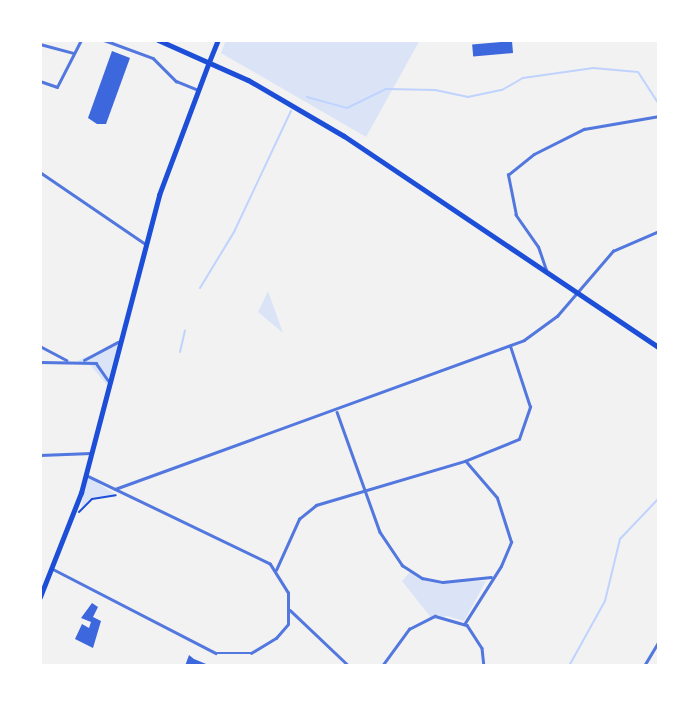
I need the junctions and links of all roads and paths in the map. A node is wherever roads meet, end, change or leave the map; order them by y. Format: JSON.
{"nodes":[{"id":1,"x":81,"y":40,"type":"edge"},
{"id":2,"x":104,"y":40,"type":"edge"},
{"id":3,"x":158,"y":40,"type":"edge"},
{"id":4,"x":218,"y":40,"type":"edge"},
{"id":5,"x":40,"y":44,"type":"edge"},
{"id":6,"x":73,"y":53,"type":"junction"},
{"id":7,"x":209,"y":62,"type":"junction"},
{"id":8,"x":40,"y":81,"type":"edge"},
{"id":9,"x":198,"y":90,"type":"junction"},
{"id":10,"x":659,"y":116,"type":"edge"},
{"id":11,"x":40,"y":172,"type":"edge"},
{"id":12,"x":659,"y":231,"type":"edge"},
{"id":13,"x":144,"y":243,"type":"junction"},
{"id":14,"x":546,"y":270,"type":"junction"},
{"id":15,"x":577,"y":290,"type":"junction"},
{"id":16,"x":118,"y":342,"type":"junction"},
{"id":17,"x":40,"y":346,"type":"edge"},
{"id":18,"x":510,"y":346,"type":"junction"},
{"id":19,"x":659,"y":348,"type":"edge"},
{"id":20,"x":69,"y":361,"type":"junction"},
{"id":21,"x":77,"y":361,"type":"junction"},
{"id":22,"x":40,"y":362,"type":"edge"},
{"id":23,"x":108,"y":380,"type":"junction"},
{"id":24,"x":337,"y":411,"type":"junction"},
{"id":25,"x":91,"y":453,"type":"junction"},
{"id":26,"x":40,"y":455,"type":"edge"},
{"id":27,"x":465,"y":461,"type":"junction"},
{"id":28,"x":85,"y":475,"type":"junction"},
{"id":29,"x":115,"y":489,"type":"junction"},
{"id":30,"x":363,"y":489,"type":"junction"},
{"id":31,"x":131,"y":496,"type":"junction"},
{"id":32,"x":70,"y":524,"type":"junction"},
{"id":33,"x":53,"y":569,"type":"junction"},
{"id":34,"x":276,"y":570,"type":"junction"},
{"id":35,"x":491,"y":578,"type":"junction"},
{"id":36,"x":40,"y":597,"type":"edge"},
{"id":37,"x":290,"y":610,"type":"junction"},
{"id":38,"x":465,"y":623,"type":"junction"},
{"id":39,"x":659,"y":641,"type":"edge"},
{"id":40,"x":349,"y":666,"type":"edge"},
{"id":41,"x":382,"y":666,"type":"edge"},
{"id":42,"x":484,"y":666,"type":"edge"},
{"id":43,"x":644,"y":666,"type":"edge"}],
"edges":[{"from":1,"to":6,"type":"street"},
{"from":2,"to":9,"type":"street"},
{"from":3,"to":7,"type":"highway"},
{"from":4,"to":7,"type":"main road"},
{"from":5,"to":6,"type":"street"},
{"from":6,"to":8,"type":"street"},
{"from":7,"to":9,"type":"main road"},
{"from":7,"to":14,"type":"highway"},
{"from":9,"to":13,"type":"main road"},
{"from":10,"to":14,"type":"street"},
{"from":11,"to":13,"type":"street"},
{"from":12,"to":15,"type":"street"},
{"from":13,"to":16,"type":"main road"},
{"from":14,"to":15,"type":"highway"},
{"from":15,"to":18,"type":"street"},
{"from":15,"to":19,"type":"highway"},
{"from":16,"to":21,"type":"street"},
{"from":16,"to":23,"type":"main road"},
{"from":17,"to":20,"type":"street"},
{"from":18,"to":24,"type":"street"},
{"from":18,"to":27,"type":"street"},
{"from":20,"to":21,"type":"street"},
{"from":20,"to":22,"type":"street"},
{"from":21,"to":23,"type":"street"},
{"from":23,"to":25,"type":"main road"},
{"from":24,"to":29,"type":"street"},
{"from":24,"to":30,"type":"street"},
{"from":25,"to":26,"type":"street"},
{"from":25,"to":28,"type":"main road"},
{"from":27,"to":30,"type":"street"},
{"from":27,"to":35,"type":"street"},
{"from":28,"to":29,"type":"street"},
{"from":28,"to":32,"type":"main road"},
{"from":29,"to":31,"type":"street"},
{"from":30,"to":34,"type":"street"},
{"from":30,"to":35,"type":"street"},
{"from":31,"to":32,"type":"path"},
{"from":31,"to":34,"type":"street"},
{"from":32,"to":33,"type":"main road"},
{"from":33,"to":36,"type":"main road"},
{"from":33,"to":37,"type":"street"},
{"from":34,"to":37,"type":"street"},
{"from":35,"to":38,"type":"street"},
{"from":37,"to":40,"type":"street"},
{"from":38,"to":41,"type":"street"},
{"from":38,"to":42,"type":"street"},
{"from":39,"to":43,"type":"street"}]}
